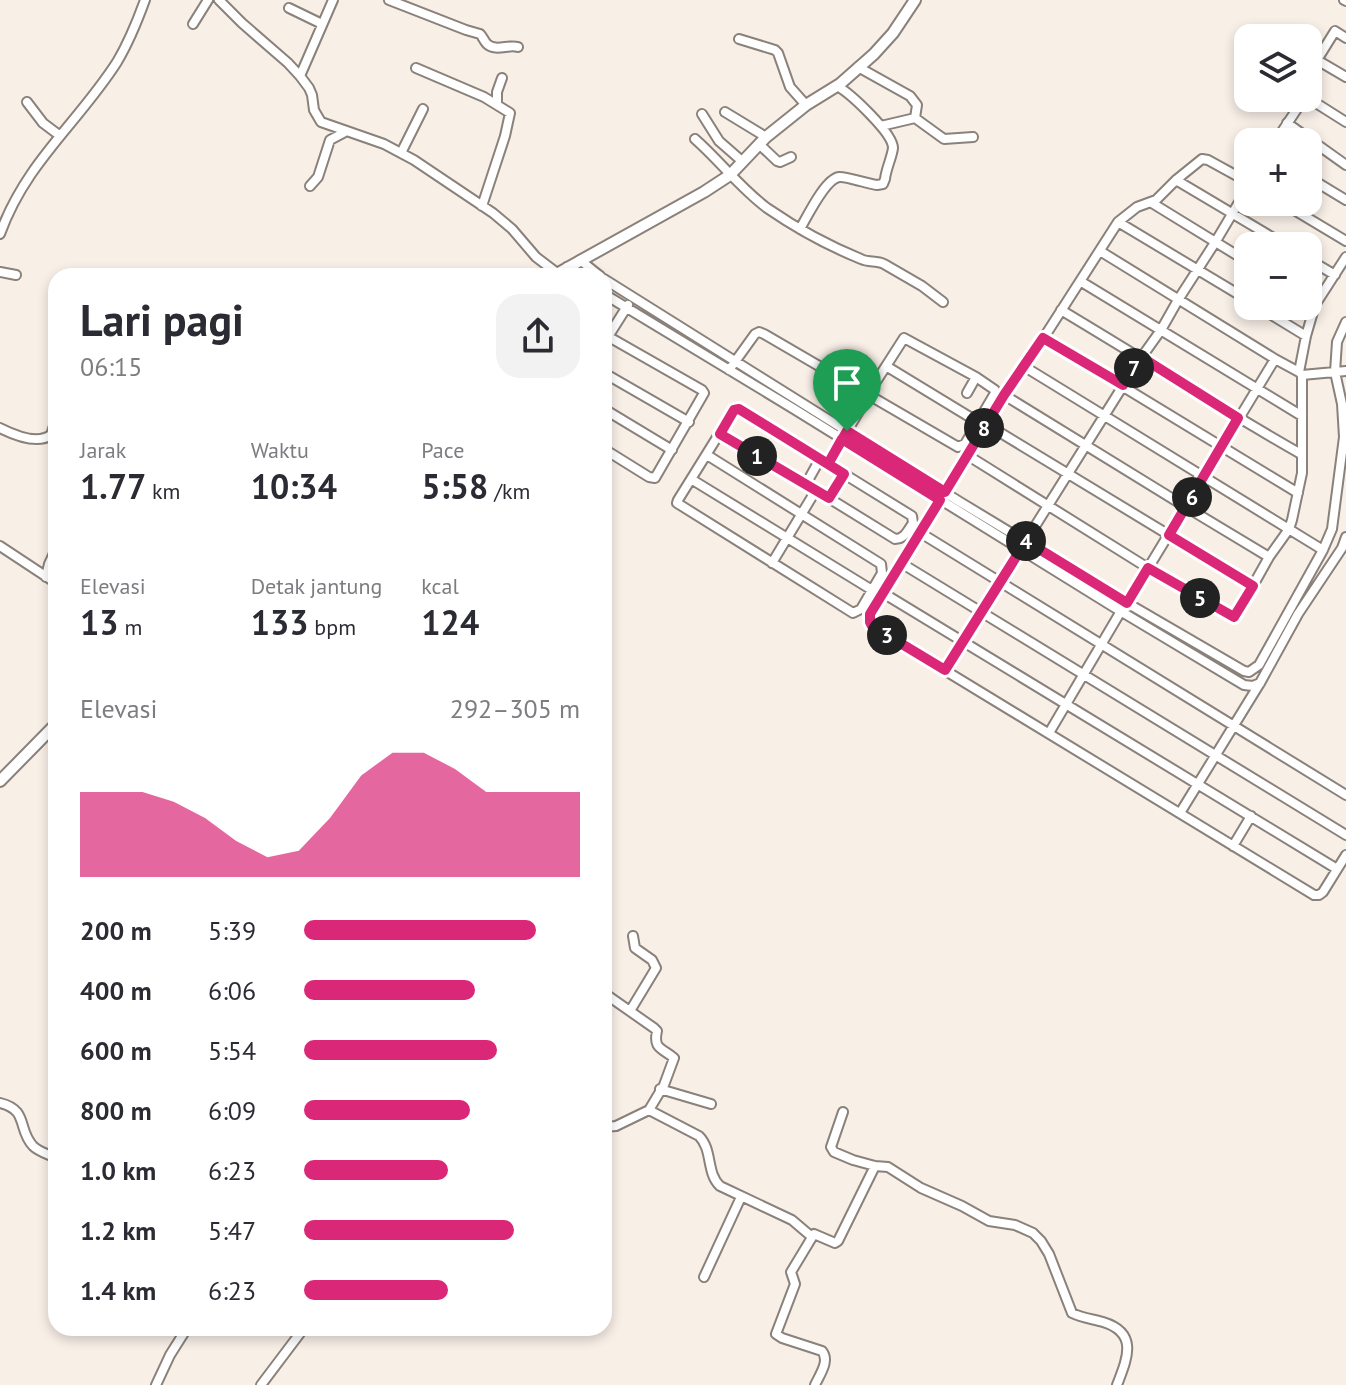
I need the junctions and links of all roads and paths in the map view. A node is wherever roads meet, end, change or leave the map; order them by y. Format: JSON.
{"nodes":[{"id":1,"x":145,"y":0,"type":"edge"},
{"id":2,"x":208,"y":0,"type":"edge"},
{"id":3,"x":219,"y":0,"type":"edge"},
{"id":4,"x":333,"y":0,"type":"edge"},
{"id":5,"x":389,"y":0,"type":"edge"},
{"id":6,"x":915,"y":0,"type":"edge"},
{"id":7,"x":289,"y":8,"type":"dead end"},
{"id":8,"x":193,"y":24,"type":"dead end"},
{"id":9,"x":322,"y":24,"type":"junction"},
{"id":10,"x":1346,"y":38,"type":"edge"},
{"id":11,"x":739,"y":39,"type":"dead end"},
{"id":12,"x":518,"y":47,"type":"dead end"},
{"id":13,"x":858,"y":67,"type":"junction"},
{"id":14,"x":416,"y":68,"type":"dead end"},
{"id":15,"x":300,"y":76,"type":"junction"},
{"id":16,"x":1346,"y":77,"type":"edge"},
{"id":17,"x":502,"y":78,"type":"dead end"},
{"id":18,"x":837,"y":86,"type":"junction"},
{"id":19,"x":27,"y":102,"type":"dead end"},
{"id":20,"x":497,"y":104,"type":"junction"},
{"id":21,"x":806,"y":105,"type":"junction"},
{"id":22,"x":1322,"y":107,"type":"edge"},
{"id":23,"x":423,"y":109,"type":"dead end"},
{"id":24,"x":725,"y":112,"type":"dead end"},
{"id":25,"x":1295,"y":112,"type":"edge"},
{"id":26,"x":702,"y":114,"type":"dead end"},
{"id":27,"x":915,"y":118,"type":"junction"},
{"id":28,"x":1346,"y":122,"type":"edge"},
{"id":29,"x":1287,"y":123,"type":"junction"},
{"id":30,"x":881,"y":126,"type":"junction"},
{"id":31,"x":1284,"y":128,"type":"edge"},
{"id":32,"x":346,"y":132,"type":"junction"},
{"id":33,"x":59,"y":135,"type":"junction"},
{"id":34,"x":973,"y":137,"type":"dead end"},
{"id":35,"x":695,"y":139,"type":"dead end"},
{"id":36,"x":762,"y":140,"type":"junction"},
{"id":37,"x":401,"y":153,"type":"junction"},
{"id":38,"x":791,"y":157,"type":"dead end"},
{"id":39,"x":743,"y":162,"type":"junction"},
{"id":40,"x":1346,"y":165,"type":"edge"},
{"id":41,"x":730,"y":175,"type":"junction"},
{"id":42,"x":1234,"y":176,"type":"edge"},
{"id":43,"x":1176,"y":180,"type":"junction"},
{"id":44,"x":1322,"y":185,"type":"edge"},
{"id":45,"x":310,"y":186,"type":"dead end"},
{"id":46,"x":1346,"y":200,"type":"edge"},
{"id":47,"x":1152,"y":203,"type":"junction"},
{"id":48,"x":482,"y":206,"type":"junction"},
{"id":49,"x":1233,"y":213,"type":"junction"},
{"id":50,"x":1304,"y":216,"type":"edge"},
{"id":51,"x":1118,"y":222,"type":"junction"},
{"id":52,"x":800,"y":229,"type":"junction"},
{"id":53,"x":1264,"y":232,"type":"edge"},
{"id":54,"x":0,"y":234,"type":"edge"},
{"id":55,"x":1216,"y":241,"type":"junction"},
{"id":56,"x":1346,"y":241,"type":"edge"},
{"id":57,"x":1100,"y":251,"type":"junction"},
{"id":58,"x":1234,"y":253,"type":"edge"},
{"id":59,"x":1346,"y":257,"type":"edge"},
{"id":60,"x":580,"y":260,"type":"junction"},
{"id":61,"x":1322,"y":267,"type":"edge"},
{"id":62,"x":554,"y":268,"type":"edge"},
{"id":63,"x":566,"y":268,"type":"edge"},
{"id":64,"x":590,"y":268,"type":"edge"},
{"id":65,"x":1197,"y":269,"type":"junction"},
{"id":66,"x":0,"y":272,"type":"edge"},
{"id":67,"x":16,"y":275,"type":"dead end"},
{"id":68,"x":1335,"y":275,"type":"junction"},
{"id":69,"x":1080,"y":281,"type":"junction"},
{"id":70,"x":612,"y":284,"type":"edge"},
{"id":71,"x":1322,"y":290,"type":"edge"},
{"id":72,"x":1234,"y":291,"type":"edge"},
{"id":73,"x":632,"y":297,"type":"junction"},
{"id":74,"x":612,"y":299,"type":"edge"},
{"id":75,"x":1178,"y":300,"type":"junction"},
{"id":76,"x":943,"y":302,"type":"dead end"},
{"id":77,"x":627,"y":307,"type":"junction"},
{"id":78,"x":1061,"y":310,"type":"junction"},
{"id":79,"x":1280,"y":320,"type":"edge"},
{"id":80,"x":1309,"y":320,"type":"edge"},
{"id":81,"x":1346,"y":322,"type":"edge"},
{"id":82,"x":1161,"y":330,"type":"junction"},
{"id":83,"x":612,"y":331,"type":"edge"},
{"id":84,"x":1306,"y":336,"type":"junction"},
{"id":85,"x":1043,"y":338,"type":"junction"},
{"id":86,"x":612,"y":343,"type":"edge"},
{"id":87,"x":1141,"y":357,"type":"junction"},
{"id":88,"x":1275,"y":359,"type":"junction"},
{"id":89,"x":735,"y":361,"type":"junction"},
{"id":90,"x":886,"y":366,"type":"junction"},
{"id":91,"x":1025,"y":367,"type":"junction"},
{"id":92,"x":729,"y":370,"type":"junction"},
{"id":93,"x":1346,"y":371,"type":"edge"},
{"id":94,"x":1335,"y":372,"type":"junction"},
{"id":95,"x":1300,"y":374,"type":"junction"},
{"id":96,"x":976,"y":377,"type":"junction"},
{"id":97,"x":612,"y":378,"type":"edge"},
{"id":98,"x":1123,"y":385,"type":"junction"},
{"id":99,"x":1257,"y":388,"type":"junction"},
{"id":100,"x":967,"y":393,"type":"dead end"},
{"id":101,"x":869,"y":394,"type":"junction"},
{"id":102,"x":1004,"y":395,"type":"junction"},
{"id":103,"x":612,"y":414,"type":"edge"},
{"id":104,"x":1105,"y":416,"type":"junction"},
{"id":105,"x":1302,"y":416,"type":"junction"},
{"id":106,"x":1238,"y":418,"type":"junction"},
{"id":107,"x":689,"y":422,"type":"junction"},
{"id":108,"x":982,"y":423,"type":"junction"},
{"id":109,"x":0,"y":428,"type":"edge"},
{"id":110,"x":720,"y":434,"type":"junction"},
{"id":111,"x":844,"y":435,"type":"junction"},
{"id":112,"x":48,"y":439,"type":"edge"},
{"id":113,"x":1087,"y":446,"type":"junction"},
{"id":114,"x":1223,"y":446,"type":"junction"},
{"id":115,"x":672,"y":450,"type":"junction"},
{"id":116,"x":612,"y":454,"type":"edge"},
{"id":117,"x":1301,"y":454,"type":"junction"},
{"id":118,"x":707,"y":455,"type":"junction"},
{"id":119,"x":967,"y":455,"type":"junction"},
{"id":120,"x":824,"y":462,"type":"junction"},
{"id":121,"x":1068,"y":472,"type":"junction"},
{"id":122,"x":844,"y":474,"type":"junction"},
{"id":123,"x":1205,"y":477,"type":"junction"},
{"id":124,"x":691,"y":479,"type":"junction"},
{"id":125,"x":806,"y":484,"type":"junction"},
{"id":126,"x":816,"y":490,"type":"junction"},
{"id":127,"x":1298,"y":493,"type":"junction"},
{"id":128,"x":943,"y":496,"type":"junction"},
{"id":129,"x":829,"y":498,"type":"junction"},
{"id":130,"x":1048,"y":505,"type":"junction"},
{"id":131,"x":1186,"y":507,"type":"junction"},
{"id":132,"x":802,"y":513,"type":"junction"},
{"id":133,"x":1289,"y":529,"type":"junction"},
{"id":134,"x":919,"y":532,"type":"junction"},
{"id":135,"x":1169,"y":535,"type":"junction"},
{"id":136,"x":1346,"y":537,"type":"edge"},
{"id":137,"x":787,"y":539,"type":"junction"},
{"id":138,"x":1026,"y":541,"type":"junction"},
{"id":139,"x":0,"y":546,"type":"edge"},
{"id":140,"x":1021,"y":550,"type":"junction"},
{"id":141,"x":1323,"y":550,"type":"junction"},
{"id":142,"x":1269,"y":557,"type":"junction"},
{"id":143,"x":772,"y":563,"type":"junction"},
{"id":144,"x":901,"y":563,"type":"junction"},
{"id":145,"x":48,"y":568,"type":"edge"},
{"id":146,"x":1148,"y":568,"type":"junction"},
{"id":147,"x":46,"y":577,"type":"joint"},
{"id":148,"x":999,"y":583,"type":"junction"},
{"id":149,"x":1253,"y":586,"type":"junction"},
{"id":150,"x":872,"y":590,"type":"junction"},
{"id":151,"x":883,"y":593,"type":"junction"},
{"id":152,"x":1127,"y":603,"type":"junction"},
{"id":153,"x":982,"y":611,"type":"junction"},
{"id":154,"x":1121,"y":611,"type":"junction"},
{"id":155,"x":964,"y":641,"type":"junction"},
{"id":156,"x":1101,"y":644,"type":"junction"},
{"id":157,"x":945,"y":670,"type":"junction"},
{"id":158,"x":1084,"y":674,"type":"junction"},
{"id":159,"x":1260,"y":683,"type":"junction"},
{"id":160,"x":1067,"y":703,"type":"junction"},
{"id":161,"x":1232,"y":725,"type":"junction"},
{"id":162,"x":48,"y":732,"type":"edge"},
{"id":163,"x":1049,"y":733,"type":"junction"},
{"id":164,"x":1215,"y":754,"type":"junction"},
{"id":165,"x":1,"y":777,"type":"edge"},
{"id":166,"x":1198,"y":783,"type":"junction"},
{"id":167,"x":1346,"y":795,"type":"edge"},
{"id":168,"x":1180,"y":813,"type":"junction"},
{"id":169,"x":1251,"y":816,"type":"junction"},
{"id":170,"x":1346,"y":835,"type":"edge"},
{"id":171,"x":1233,"y":846,"type":"junction"},
{"id":172,"x":1346,"y":855,"type":"edge"},
{"id":173,"x":1337,"y":869,"type":"junction"},
{"id":174,"x":633,"y":936,"type":"dead end"},
{"id":175,"x":612,"y":999,"type":"edge"},
{"id":176,"x":630,"y":1011,"type":"junction"},
{"id":177,"x":660,"y":1089,"type":"junction"},
{"id":178,"x":0,"y":1103,"type":"edge"},
{"id":179,"x":711,"y":1104,"type":"dead end"},
{"id":180,"x":649,"y":1110,"type":"junction"},
{"id":181,"x":843,"y":1112,"type":"dead end"},
{"id":182,"x":612,"y":1126,"type":"edge"},
{"id":183,"x":48,"y":1153,"type":"edge"},
{"id":184,"x":875,"y":1166,"type":"junction"},
{"id":185,"x":741,"y":1197,"type":"junction"},
{"id":186,"x":812,"y":1237,"type":"junction"},
{"id":187,"x":704,"y":1277,"type":"dead end"},
{"id":188,"x":182,"y":1336,"type":"edge"},
{"id":189,"x":298,"y":1336,"type":"edge"},
{"id":190,"x":156,"y":1385,"type":"edge"},
{"id":191,"x":261,"y":1385,"type":"edge"},
{"id":192,"x":815,"y":1385,"type":"edge"},
{"id":193,"x":1117,"y":1385,"type":"edge"}],
"edges":[{"from":1,"to":33,"type":"street"},
{"from":2,"to":8,"type":"street"},
{"from":3,"to":15,"type":"street"},
{"from":4,"to":9,"type":"street"},
{"from":5,"to":12,"type":"street"},
{"from":6,"to":13,"type":"main road"},
{"from":7,"to":9,"type":"street"},
{"from":9,"to":15,"type":"street"},
{"from":10,"to":16,"type":"street"},
{"from":11,"to":21,"type":"street"},
{"from":13,"to":18,"type":"main road"},
{"from":13,"to":27,"type":"street"},
{"from":14,"to":20,"type":"street"},
{"from":15,"to":32,"type":"street"},
{"from":17,"to":20,"type":"street"},
{"from":18,"to":21,"type":"main road"},
{"from":18,"to":30,"type":"street"},
{"from":19,"to":33,"type":"street"},
{"from":20,"to":48,"type":"street"},
{"from":21,"to":36,"type":"main road"},
{"from":22,"to":28,"type":"street"},
{"from":23,"to":37,"type":"street"},
{"from":24,"to":36,"type":"street"},
{"from":25,"to":29,"type":"street"},
{"from":26,"to":39,"type":"street"},
{"from":27,"to":30,"type":"street"},
{"from":27,"to":34,"type":"street"},
{"from":29,"to":31,"type":"street"},
{"from":29,"to":40,"type":"street"},
{"from":30,"to":52,"type":"street"},
{"from":32,"to":37,"type":"street"},
{"from":32,"to":45,"type":"street"},
{"from":33,"to":54,"type":"street"},
{"from":35,"to":41,"type":"street"},
{"from":36,"to":38,"type":"street"},
{"from":36,"to":39,"type":"main road"},
{"from":37,"to":48,"type":"street"},
{"from":39,"to":41,"type":"main road"},
{"from":41,"to":52,"type":"street"},
{"from":41,"to":60,"type":"main road"},
{"from":42,"to":43,"type":"street"},
{"from":43,"to":47,"type":"street"},
{"from":43,"to":49,"type":"street"},
{"from":44,"to":46,"type":"street"},
{"from":47,"to":51,"type":"street"},
{"from":47,"to":55,"type":"street"},
{"from":48,"to":62,"type":"street"},
{"from":49,"to":53,"type":"street"},
{"from":49,"to":55,"type":"street"},
{"from":50,"to":56,"type":"street"},
{"from":51,"to":57,"type":"street"},
{"from":51,"to":65,"type":"street"},
{"from":52,"to":76,"type":"street"},
{"from":55,"to":58,"type":"street"},
{"from":55,"to":65,"type":"street"},
{"from":57,"to":69,"type":"street"},
{"from":57,"to":75,"type":"street"},
{"from":59,"to":68,"type":"street"},
{"from":60,"to":63,"type":"main road"},
{"from":60,"to":64,"type":"street"},
{"from":61,"to":68,"type":"street"},
{"from":65,"to":72,"type":"street"},
{"from":65,"to":75,"type":"street"},
{"from":66,"to":67,"type":"street"},
{"from":68,"to":71,"type":"street"},
{"from":69,"to":78,"type":"street"},
{"from":69,"to":82,"type":"street"},
{"from":70,"to":73,"type":"street"},
{"from":73,"to":77,"type":"street"},
{"from":73,"to":89,"type":"street"},
{"from":74,"to":77,"type":"street"},
{"from":75,"to":82,"type":"street"},
{"from":75,"to":88,"type":"street"},
{"from":77,"to":83,"type":"street"},
{"from":77,"to":92,"type":"street"},
{"from":78,"to":85,"type":"street"},
{"from":78,"to":87,"type":"street"},
{"from":79,"to":84,"type":"street"},
{"from":80,"to":84,"type":"street"},
{"from":81,"to":94,"type":"street"},
{"from":82,"to":87,"type":"street"},
{"from":82,"to":99,"type":"street"},
{"from":84,"to":95,"type":"street"},
{"from":85,"to":91,"type":"street"},
{"from":85,"to":98,"type":"street"},
{"from":86,"to":107,"type":"street"},
{"from":87,"to":98,"type":"street"},
{"from":87,"to":106,"type":"street"},
{"from":88,"to":95,"type":"street"},
{"from":88,"to":99,"type":"street"},
{"from":89,"to":92,"type":"street"},
{"from":89,"to":101,"type":"street"},
{"from":89,"to":111,"type":"street"},
{"from":90,"to":96,"type":"street"},
{"from":90,"to":101,"type":"street"},
{"from":90,"to":108,"type":"street"},
{"from":91,"to":102,"type":"street"},
{"from":91,"to":104,"type":"street"},
{"from":92,"to":111,"type":"street"},
{"from":93,"to":94,"type":"street"},
{"from":94,"to":95,"type":"street"},
{"from":94,"to":141,"type":"street"},
{"from":95,"to":105,"type":"street"},
{"from":96,"to":100,"type":"street"},
{"from":96,"to":108,"type":"street"},
{"from":97,"to":107,"type":"street"},
{"from":98,"to":104,"type":"street"},
{"from":98,"to":114,"type":"street"},
{"from":99,"to":105,"type":"street"},
{"from":99,"to":106,"type":"street"},
{"from":101,"to":108,"type":"street"},
{"from":101,"to":111,"type":"street"},
{"from":102,"to":108,"type":"street"},
{"from":102,"to":113,"type":"street"},
{"from":103,"to":115,"type":"street"},
{"from":104,"to":113,"type":"street"},
{"from":104,"to":123,"type":"street"},
{"from":105,"to":117,"type":"street"},
{"from":106,"to":114,"type":"street"},
{"from":106,"to":117,"type":"street"},
{"from":107,"to":115,"type":"street"},
{"from":108,"to":119,"type":"street"},
{"from":108,"to":121,"type":"street"},
{"from":109,"to":112,"type":"street"},
{"from":110,"to":118,"type":"street"},
{"from":110,"to":120,"type":"street"},
{"from":110,"to":125,"type":"street"},
{"from":111,"to":120,"type":"street"},
{"from":111,"to":128,"type":"street"},
{"from":113,"to":121,"type":"street"},
{"from":113,"to":131,"type":"street"},
{"from":114,"to":123,"type":"street"},
{"from":114,"to":127,"type":"street"},
{"from":115,"to":116,"type":"street"},
{"from":117,"to":127,"type":"street"},
{"from":118,"to":124,"type":"street"},
{"from":118,"to":132,"type":"street"},
{"from":119,"to":128,"type":"street"},
{"from":119,"to":130,"type":"street"},
{"from":120,"to":122,"type":"street"},
{"from":120,"to":125,"type":"street"},
{"from":121,"to":130,"type":"street"},
{"from":121,"to":135,"type":"street"},
{"from":122,"to":129,"type":"street"},
{"from":122,"to":129,"type":"street"},
{"from":123,"to":131,"type":"street"},
{"from":123,"to":133,"type":"street"},
{"from":124,"to":137,"type":"street"},
{"from":124,"to":143,"type":"street"},
{"from":125,"to":126,"type":"street"},
{"from":126,"to":129,"type":"street"},
{"from":126,"to":132,"type":"street"},
{"from":127,"to":133,"type":"street"},
{"from":128,"to":134,"type":"street"},
{"from":128,"to":138,"type":"street"},
{"from":128,"to":140,"type":"street"},
{"from":130,"to":138,"type":"street"},
{"from":130,"to":146,"type":"street"},
{"from":131,"to":135,"type":"street"},
{"from":131,"to":142,"type":"street"},
{"from":132,"to":137,"type":"street"},
{"from":132,"to":150,"type":"street"},
{"from":133,"to":141,"type":"street"},
{"from":133,"to":142,"type":"street"},
{"from":134,"to":144,"type":"street"},
{"from":134,"to":148,"type":"street"},
{"from":135,"to":146,"type":"street"},
{"from":135,"to":149,"type":"street"},
{"from":136,"to":159,"type":"street"},
{"from":137,"to":143,"type":"street"},
{"from":137,"to":150,"type":"street"},
{"from":138,"to":140,"type":"street"},
{"from":138,"to":152,"type":"street"},
{"from":139,"to":147,"type":"street"},
{"from":140,"to":148,"type":"street"},
{"from":140,"to":154,"type":"street"},
{"from":141,"to":152,"type":"street"},
{"from":142,"to":149,"type":"street"},
{"from":143,"to":150,"type":"street"},
{"from":144,"to":151,"type":"street"},
{"from":144,"to":153,"type":"street"},
{"from":145,"to":147,"type":"street"},
{"from":146,"to":149,"type":"street"},
{"from":146,"to":152,"type":"street"},
{"from":148,"to":153,"type":"street"},
{"from":148,"to":156,"type":"street"},
{"from":151,"to":155,"type":"street"},
{"from":151,"to":157,"type":"street"},
{"from":153,"to":155,"type":"street"},
{"from":153,"to":158,"type":"street"},
{"from":154,"to":156,"type":"street"},
{"from":154,"to":159,"type":"street"},
{"from":155,"to":157,"type":"street"},
{"from":155,"to":160,"type":"street"},
{"from":156,"to":158,"type":"street"},
{"from":156,"to":161,"type":"street"},
{"from":157,"to":163,"type":"street"},
{"from":158,"to":160,"type":"street"},
{"from":158,"to":164,"type":"street"},
{"from":159,"to":161,"type":"street"},
{"from":160,"to":163,"type":"street"},
{"from":160,"to":166,"type":"street"},
{"from":161,"to":164,"type":"street"},
{"from":161,"to":167,"type":"street"},
{"from":162,"to":165,"type":"main road"},
{"from":163,"to":168,"type":"street"},
{"from":164,"to":166,"type":"street"},
{"from":164,"to":170,"type":"street"},
{"from":166,"to":168,"type":"street"},
{"from":166,"to":169,"type":"street"},
{"from":168,"to":171,"type":"street"},
{"from":169,"to":171,"type":"street"},
{"from":169,"to":173,"type":"street"},
{"from":171,"to":173,"type":"street"},
{"from":172,"to":173,"type":"street"},
{"from":174,"to":176,"type":"street"},
{"from":175,"to":176,"type":"street"},
{"from":176,"to":177,"type":"street"},
{"from":177,"to":179,"type":"street"},
{"from":177,"to":180,"type":"street"},
{"from":178,"to":183,"type":"street"},
{"from":180,"to":182,"type":"street"},
{"from":180,"to":185,"type":"street"},
{"from":181,"to":184,"type":"street"},
{"from":184,"to":186,"type":"street"},
{"from":184,"to":193,"type":"street"},
{"from":185,"to":186,"type":"street"},
{"from":185,"to":187,"type":"street"},
{"from":186,"to":192,"type":"street"},
{"from":188,"to":190,"type":"street"},
{"from":189,"to":191,"type":"street"}]}
